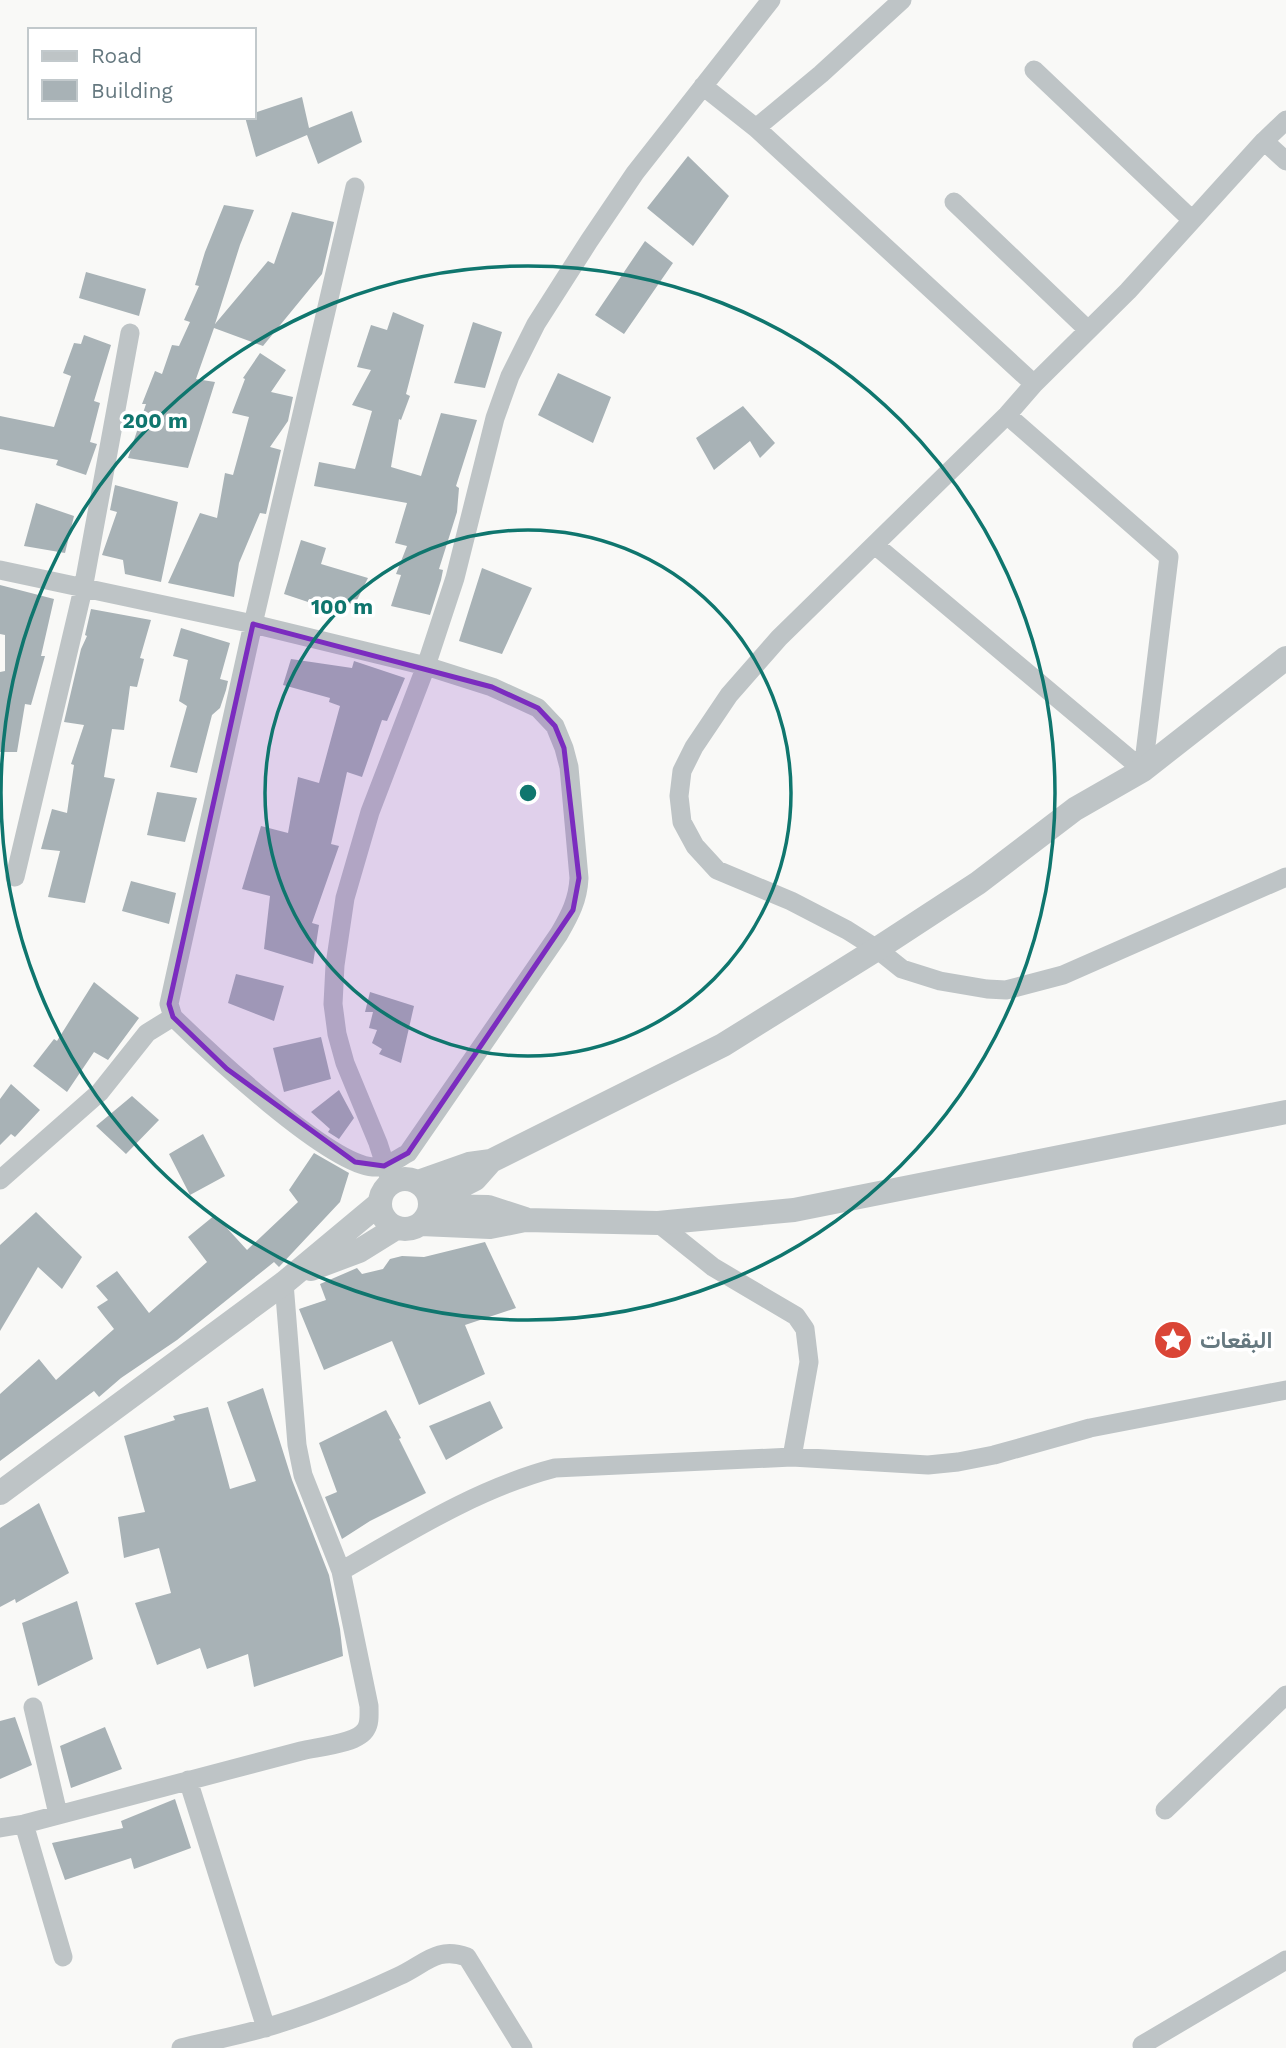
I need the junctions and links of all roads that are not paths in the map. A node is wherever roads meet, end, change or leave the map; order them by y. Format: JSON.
{"nodes":[{"id":1,"x":771,"y":0,"type":"edge"},
{"id":2,"x":902,"y":0,"type":"edge"},
{"id":3,"x":1034,"y":70,"type":"dead end"},
{"id":4,"x":703,"y":86,"type":"junction"},
{"id":5,"x":1286,"y":120,"type":"edge"},
{"id":6,"x":756,"y":128,"type":"junction"},
{"id":7,"x":1264,"y":141,"type":"junction"},
{"id":8,"x":1286,"y":161,"type":"edge"},
{"id":9,"x":355,"y":187,"type":"dead end"},
{"id":10,"x":954,"y":202,"type":"dead end"},
{"id":11,"x":1192,"y":220,"type":"junction"},
{"id":12,"x":1088,"y":330,"type":"junction"},
{"id":13,"x":130,"y":334,"type":"dead end"},
{"id":14,"x":1034,"y":384,"type":"junction"},
{"id":15,"x":1007,"y":415,"type":"junction"},
{"id":16,"x":875,"y":545,"type":"junction"},
{"id":17,"x":0,"y":570,"type":"edge"},
{"id":18,"x":83,"y":589,"type":"junction"},
{"id":19,"x":253,"y":624,"type":"junction"},
{"id":20,"x":1286,"y":658,"type":"edge"},
{"id":21,"x":426,"y":666,"type":"junction"},
{"id":22,"x":1143,"y":770,"type":"junction"},
{"id":23,"x":15,"y":877,"type":"dead end"},
{"id":24,"x":1286,"y":877,"type":"edge"},
{"id":25,"x":877,"y":948,"type":"junction"},
{"id":26,"x":173,"y":1017,"type":"junction"},
{"id":27,"x":1286,"y":1112,"type":"edge"},
{"id":28,"x":0,"y":1180,"type":"edge"},
{"id":29,"x":385,"y":1184,"type":"junction"},
{"id":30,"x":424,"y":1203,"type":"junction"},
{"id":31,"x":658,"y":1223,"type":"junction"},
{"id":32,"x":396,"y":1228,"type":"junction"},
{"id":33,"x":289,"y":1279,"type":"junction"},
{"id":34,"x":1286,"y":1390,"type":"edge"},
{"id":35,"x":792,"y":1457,"type":"junction"},
{"id":36,"x":0,"y":1493,"type":"edge"},
{"id":37,"x":341,"y":1571,"type":"junction"},
{"id":38,"x":1286,"y":1695,"type":"edge"},
{"id":39,"x":33,"y":1707,"type":"dead end"},
{"id":40,"x":188,"y":1780,"type":"junction"},
{"id":41,"x":1164,"y":1810,"type":"dead end"},
{"id":42,"x":58,"y":1814,"type":"junction"},
{"id":43,"x":24,"y":1824,"type":"junction"},
{"id":44,"x":0,"y":1828,"type":"edge"},
{"id":45,"x":63,"y":1957,"type":"dead end"},
{"id":46,"x":1286,"y":1960,"type":"edge"},
{"id":47,"x":266,"y":2028,"type":"junction"},
{"id":48,"x":1142,"y":2045,"type":"dead end"},
{"id":49,"x":181,"y":2048,"type":"edge"},
{"id":50,"x":523,"y":2048,"type":"edge"}],
"edges":[{"from":1,"to":4,"type":"street"},
{"from":2,"to":6,"type":"street"},
{"from":3,"to":11,"type":"street"},
{"from":4,"to":6,"type":"street"},
{"from":4,"to":21,"type":"street"},
{"from":5,"to":7,"type":"street"},
{"from":6,"to":14,"type":"street"},
{"from":7,"to":8,"type":"street"},
{"from":7,"to":11,"type":"street"},
{"from":9,"to":19,"type":"street"},
{"from":10,"to":12,"type":"street"},
{"from":11,"to":12,"type":"street"},
{"from":12,"to":14,"type":"street"},
{"from":13,"to":18,"type":"street"},
{"from":14,"to":15,"type":"street"},
{"from":15,"to":16,"type":"street"},
{"from":15,"to":22,"type":"street"},
{"from":16,"to":22,"type":"street"},
{"from":16,"to":25,"type":"street"},
{"from":17,"to":18,"type":"street"},
{"from":18,"to":19,"type":"street"},
{"from":18,"to":23,"type":"street"},
{"from":19,"to":21,"type":"street"},
{"from":19,"to":26,"type":"street"},
{"from":20,"to":22,"type":"street"},
{"from":21,"to":29,"type":"street"},
{"from":21,"to":29,"type":"street"},
{"from":22,"to":25,"type":"street"},
{"from":24,"to":25,"type":"street"},
{"from":25,"to":30,"type":"street"},
{"from":26,"to":28,"type":"street"},
{"from":26,"to":29,"type":"street"},
{"from":27,"to":31,"type":"street"},
{"from":29,"to":30,"type":"street"},
{"from":29,"to":32,"type":"street"},
{"from":29,"to":33,"type":"street"},
{"from":30,"to":31,"type":"street"},
{"from":30,"to":32,"type":"street"},
{"from":31,"to":35,"type":"street"},
{"from":32,"to":33,"type":"street"},
{"from":33,"to":36,"type":"street"},
{"from":33,"to":37,"type":"street"},
{"from":34,"to":35,"type":"street"},
{"from":35,"to":37,"type":"street"},
{"from":37,"to":40,"type":"street"},
{"from":38,"to":41,"type":"street"},
{"from":39,"to":42,"type":"street"},
{"from":40,"to":42,"type":"street"},
{"from":40,"to":47,"type":"street"},
{"from":42,"to":43,"type":"street"},
{"from":43,"to":44,"type":"street"},
{"from":43,"to":45,"type":"street"},
{"from":46,"to":48,"type":"street"},
{"from":47,"to":49,"type":"street"},
{"from":47,"to":50,"type":"street"}]}
